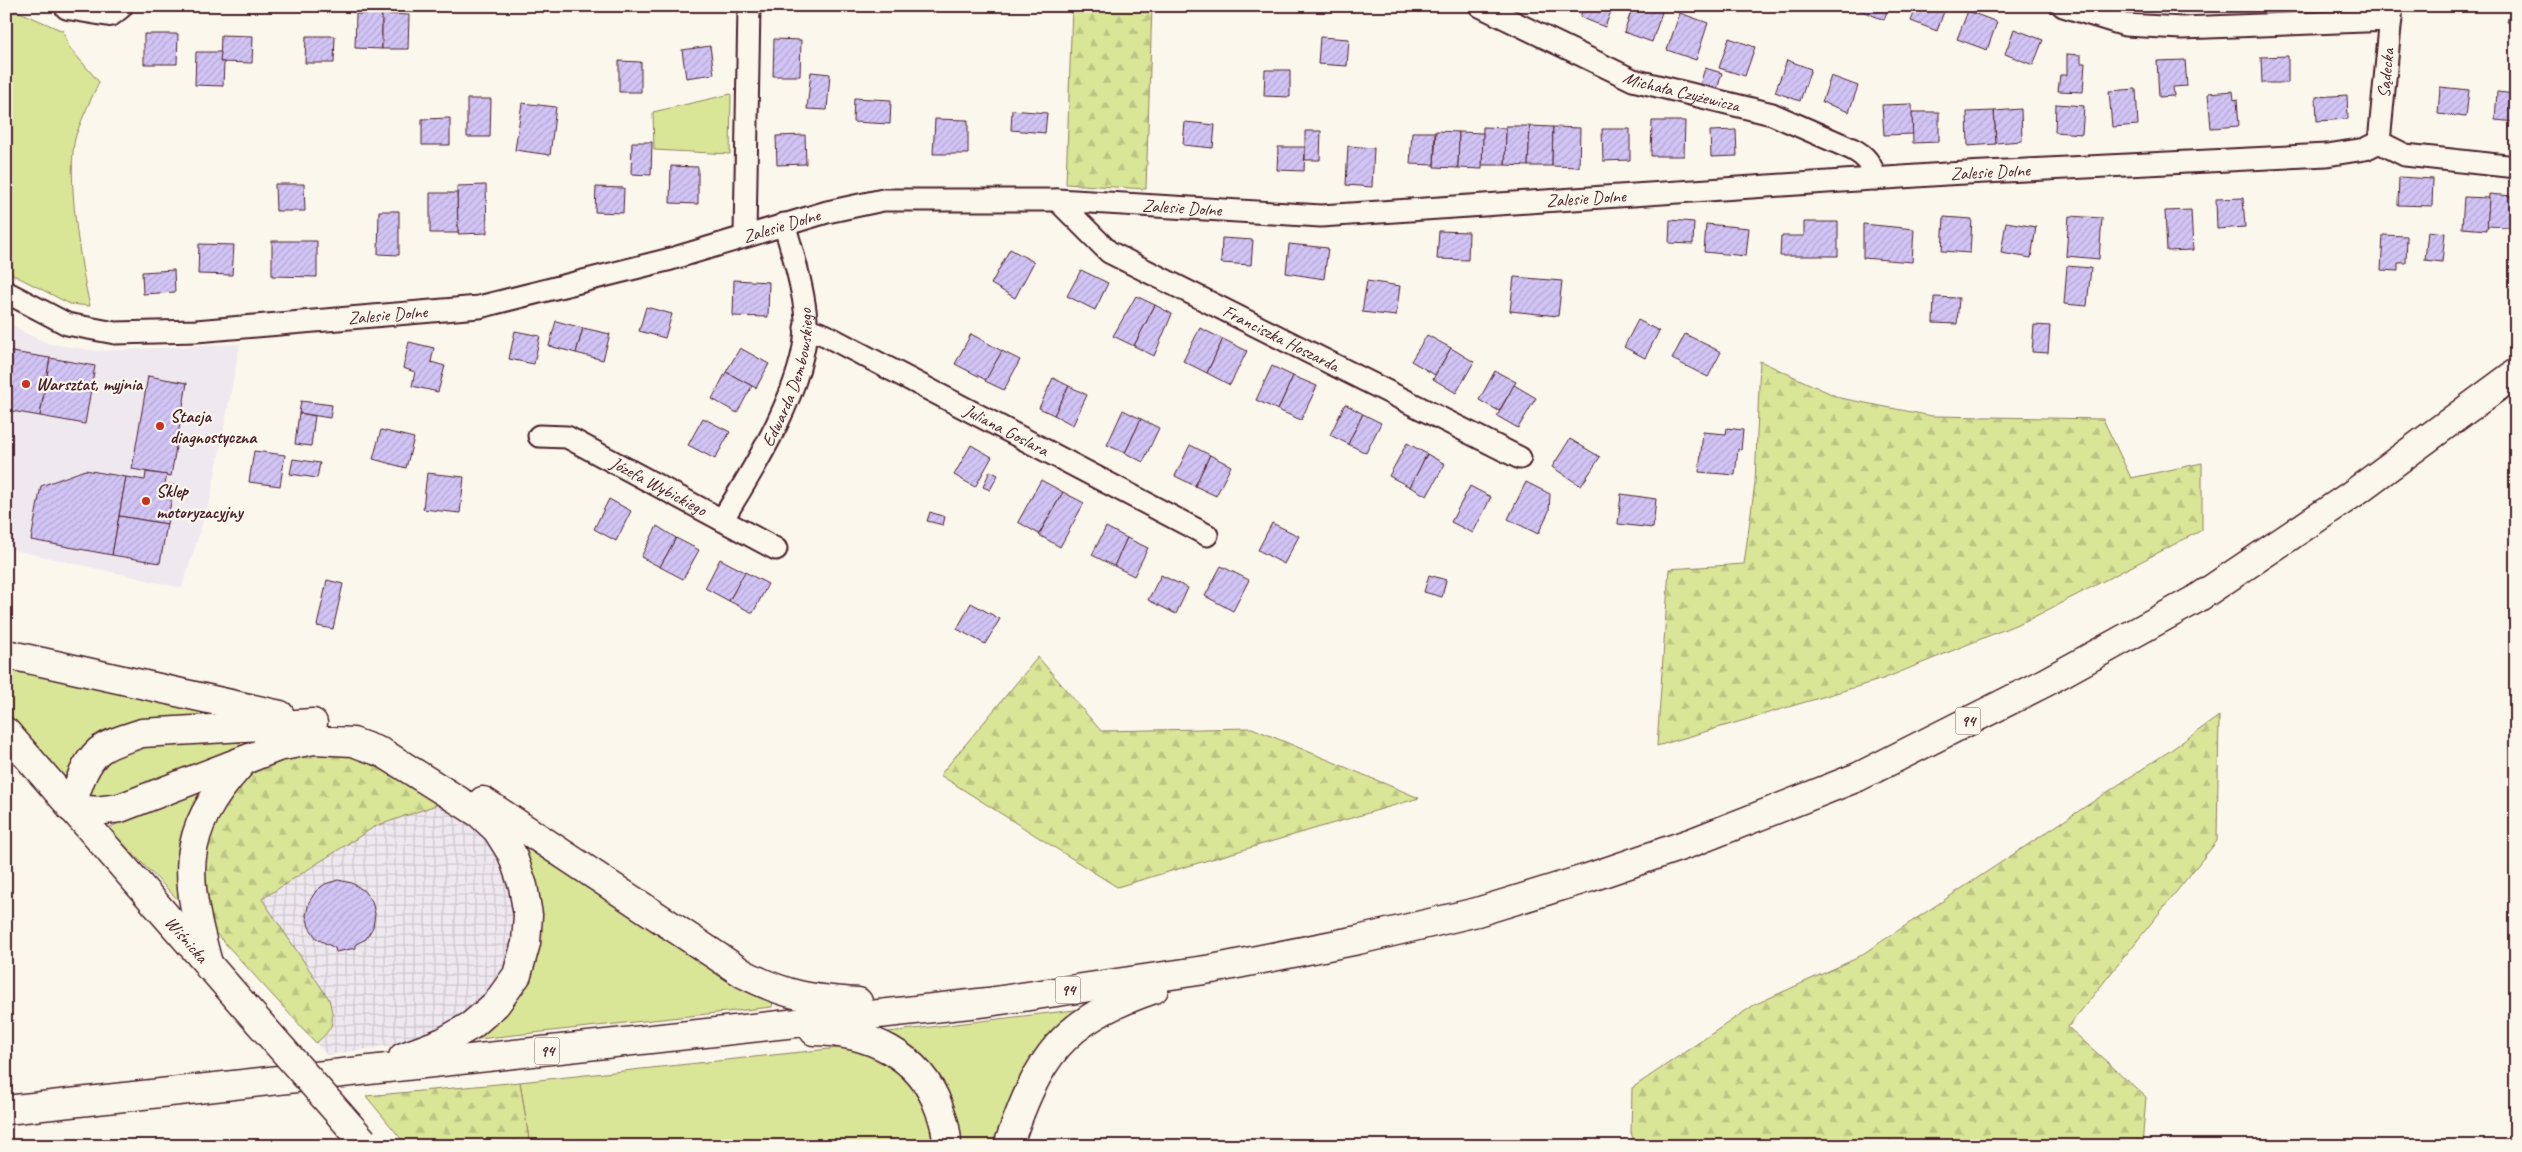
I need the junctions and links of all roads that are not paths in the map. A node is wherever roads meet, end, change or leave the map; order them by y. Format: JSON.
{"nodes":[{"id":1,"x":68,"y":6,"type":"edge"},
{"id":2,"x":119,"y":6,"type":"edge"},
{"id":3,"x":749,"y":6,"type":"edge"},
{"id":4,"x":1480,"y":6,"type":"edge"},
{"id":5,"x":2064,"y":6,"type":"edge"},
{"id":6,"x":2392,"y":13,"type":"edge"},
{"id":7,"x":2379,"y":142,"type":"junction"},
{"id":8,"x":2516,"y":167,"type":"edge"},
{"id":9,"x":1875,"y":179,"type":"junction"},
{"id":10,"x":1057,"y":200,"type":"junction"},
{"id":11,"x":784,"y":224,"type":"junction"},
{"id":12,"x":745,"y":236,"type":"junction"},
{"id":13,"x":6,"y":292,"type":"edge"},
{"id":14,"x":805,"y":328,"type":"junction"},
{"id":15,"x":2516,"y":373,"type":"edge"},
{"id":16,"x":539,"y":436,"type":"dead end"},
{"id":17,"x":1520,"y":458,"type":"dead end"},
{"id":18,"x":722,"y":520,"type":"junction"},
{"id":19,"x":1207,"y":535,"type":"dead end"},
{"id":20,"x":776,"y":548,"type":"dead end"},
{"id":21,"x":6,"y":654,"type":"edge"},
{"id":22,"x":313,"y":723,"type":"junction"},
{"id":23,"x":6,"y":732,"type":"edge"},
{"id":24,"x":246,"y":759,"type":"junction"},
{"id":25,"x":71,"y":808,"type":"junction"},
{"id":26,"x":210,"y":966,"type":"junction"},
{"id":27,"x":1212,"y":969,"type":"junction"},
{"id":28,"x":924,"y":1008,"type":"junction"},
{"id":29,"x":735,"y":1029,"type":"junction"},
{"id":30,"x":359,"y":1072,"type":"junction"},
{"id":31,"x":6,"y":1110,"type":"edge"},
{"id":32,"x":366,"y":1144,"type":"edge"},
{"id":33,"x":947,"y":1146,"type":"edge"},
{"id":34,"x":1008,"y":1146,"type":"edge"}],
"edges":[{"from":1,"to":2,"type":"street"},
{"from":3,"to":12,"type":"street"},
{"from":4,"to":9,"type":"street","name":"Michała Czyżewicza"},
{"from":5,"to":6,"type":"street"},
{"from":6,"to":7,"type":"street","name":"Sądecka"},
{"from":7,"to":8,"type":"street"},
{"from":7,"to":9,"type":"street","name":"Zalesie Dolne"},
{"from":9,"to":10,"type":"street","name":"Zalesie Dolne"},
{"from":10,"to":11,"type":"street","name":"Zalesie Dolne"},
{"from":10,"to":17,"type":"street","name":"Franciszka Hoszarda"},
{"from":11,"to":12,"type":"street","name":"Zalesie Dolne"},
{"from":11,"to":14,"type":"street","name":"Edwarda Dembowskiego"},
{"from":12,"to":13,"type":"street","name":"Zalesie Dolne"},
{"from":14,"to":18,"type":"street","name":"Edwarda Dembowskiego"},
{"from":14,"to":19,"type":"street","name":"Juliana Goslara"},
{"from":15,"to":27,"type":"main road","number":"94"},
{"from":16,"to":18,"type":"street","name":"Józefa Wybickiego"},
{"from":18,"to":20,"type":"street","name":"Józefa Wybickiego"},
{"from":21,"to":22,"type":"main road"},
{"from":22,"to":25,"type":"main road"},
{"from":22,"to":28,"type":"main road"},
{"from":23,"to":25,"type":"main road","name":"Wiśnicka"},
{"from":24,"to":25,"type":"main road"},
{"from":24,"to":26,"type":"main road"},
{"from":24,"to":30,"type":"main road"},
{"from":25,"to":26,"type":"main road","name":"Wiśnicka"},
{"from":26,"to":32,"type":"main road","name":"Wiśnicka","bridge":true},
{"from":27,"to":28,"type":"main road","number":"94"},
{"from":27,"to":34,"type":"main road"},
{"from":28,"to":29,"type":"main road","number":"94"},
{"from":29,"to":30,"type":"main road","number":"94"},
{"from":29,"to":33,"type":"main road"},
{"from":30,"to":31,"type":"main road","number":"94"}]}
